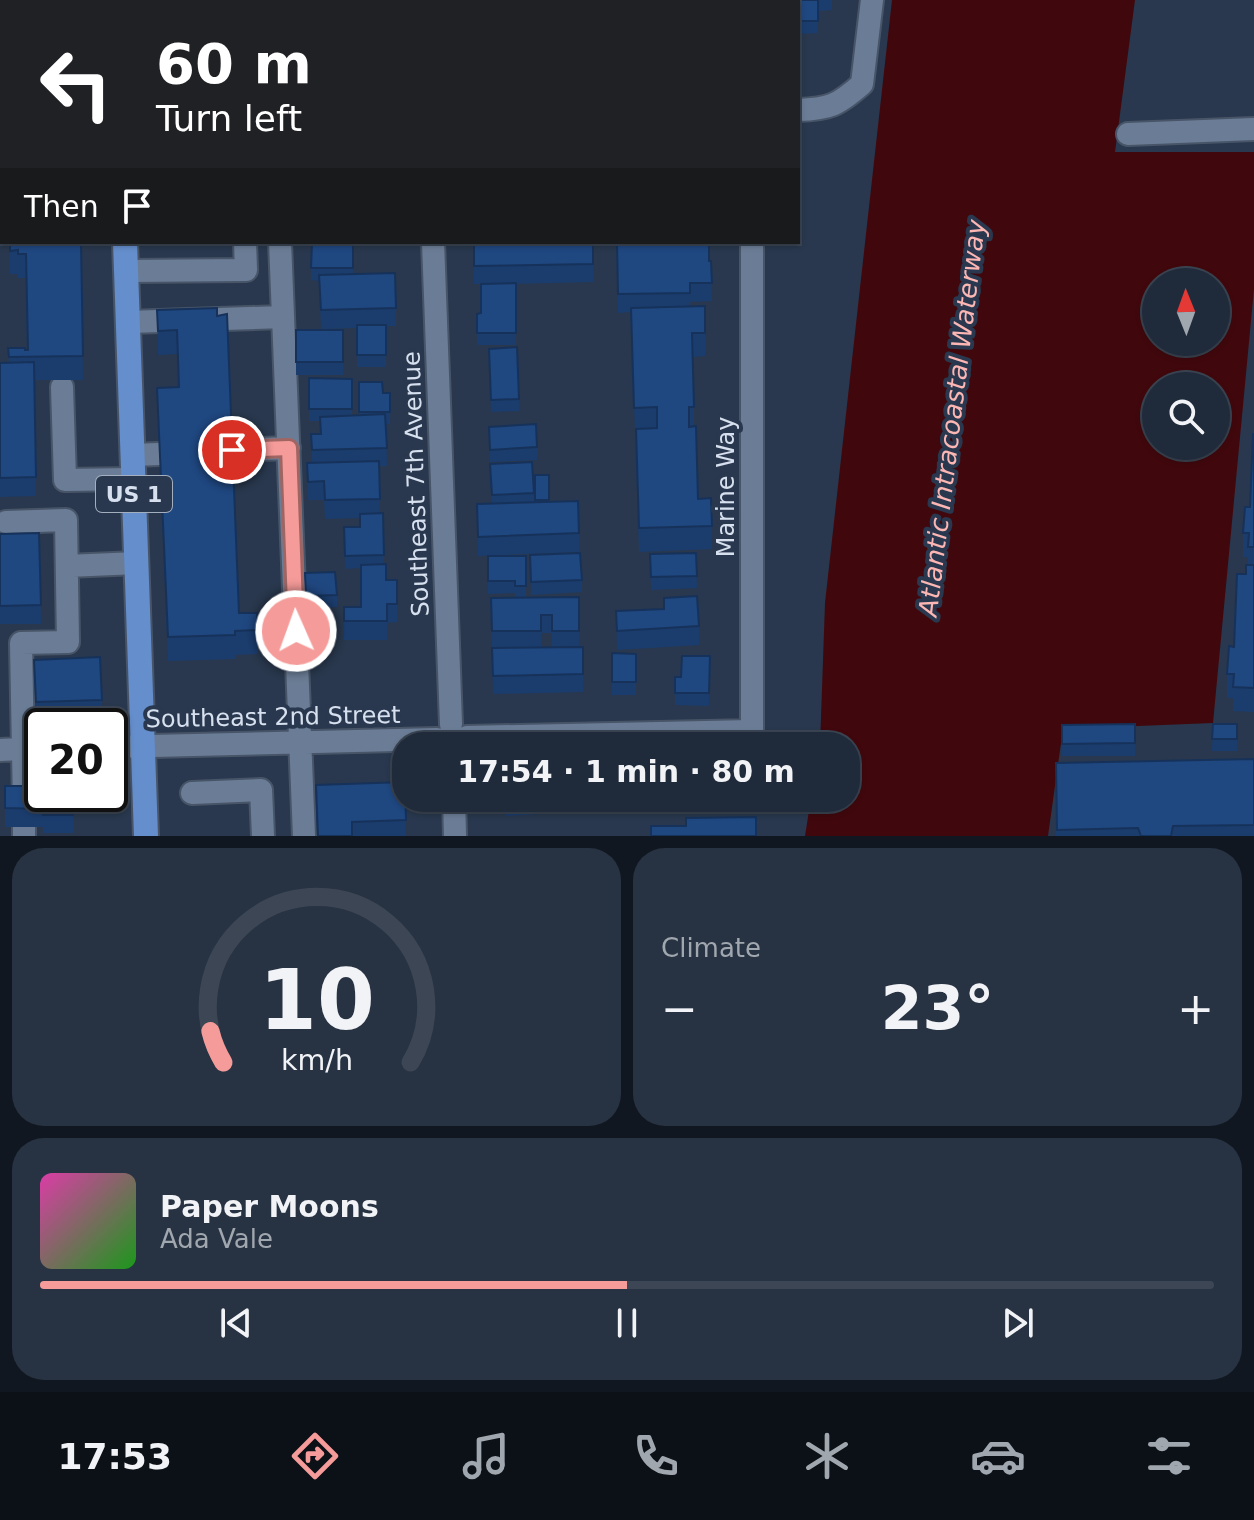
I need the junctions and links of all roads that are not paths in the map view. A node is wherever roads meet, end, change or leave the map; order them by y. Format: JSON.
{"nodes":[{"id":1,"x":872,"y":0,"type":"edge"},
{"id":2,"x":800,"y":110,"type":"edge"},
{"id":3,"x":1254,"y":129,"type":"edge"},
{"id":4,"x":1128,"y":134,"type":"dead end"},
{"id":5,"x":125,"y":244,"type":"edge"},
{"id":6,"x":245,"y":244,"type":"edge"},
{"id":7,"x":280,"y":244,"type":"edge"},
{"id":8,"x":433,"y":244,"type":"edge"},
{"id":9,"x":752,"y":244,"type":"edge"},
{"id":10,"x":126,"y":271,"type":"junction"},
{"id":11,"x":283,"y":317,"type":"junction"},
{"id":12,"x":128,"y":322,"type":"junction"},
{"id":13,"x":62,"y":387,"type":"dead end"},
{"id":14,"x":289,"y":448,"type":"junction"},
{"id":15,"x":232,"y":450,"type":"edge"},
{"id":16,"x":159,"y":454,"type":"edge"},
{"id":17,"x":133,"y":455,"type":"junction"},
{"id":18,"x":134,"y":479,"type":"junction"},
{"id":19,"x":6,"y":522,"type":"dead end"},
{"id":20,"x":137,"y":563,"type":"junction"},
{"id":21,"x":67,"y":566,"type":"junction"},
{"id":22,"x":28,"y":708,"type":"edge"},
{"id":23,"x":752,"y":731,"type":"joint"},
{"id":24,"x":452,"y":732,"type":"edge"},
{"id":25,"x":709,"y":732,"type":"edge"},
{"id":26,"x":392,"y":740,"type":"edge"},
{"id":27,"x":301,"y":742,"type":"junction"},
{"id":28,"x":128,"y":746,"type":"edge"},
{"id":29,"x":143,"y":746,"type":"junction"},
{"id":30,"x":24,"y":749,"type":"edge"},
{"id":31,"x":0,"y":750,"type":"edge"},
{"id":32,"x":192,"y":793,"type":"dead end"},
{"id":33,"x":454,"y":812,"type":"edge"},
{"id":34,"x":146,"y":836,"type":"edge"},
{"id":35,"x":263,"y":836,"type":"edge"},
{"id":36,"x":304,"y":836,"type":"edge"},
{"id":37,"x":455,"y":836,"type":"edge"}],
"edges":[{"from":1,"to":2,"type":"street"},
{"from":3,"to":4,"type":"street"},
{"from":5,"to":10,"type":"main road","number":"US 1"},
{"from":6,"to":10,"type":"street"},
{"from":7,"to":11,"type":"street"},
{"from":8,"to":24,"type":"street","name":"Southeast 7th Avenue"},
{"from":9,"to":23,"type":"street","name":"Marine Way"},
{"from":10,"to":12,"type":"main road","number":"US 1"},
{"from":11,"to":12,"type":"street"},
{"from":11,"to":14,"type":"street"},
{"from":12,"to":17,"type":"main road","number":"US 1"},
{"from":13,"to":18,"type":"street"},
{"from":14,"to":15,"type":"street"},
{"from":14,"to":27,"type":"street"},
{"from":16,"to":17,"type":"street"},
{"from":17,"to":18,"type":"main road","number":"US 1"},
{"from":18,"to":20,"type":"main road","number":"US 1"},
{"from":19,"to":21,"type":"street"},
{"from":20,"to":21,"type":"street"},
{"from":20,"to":29,"type":"main road","number":"US 1"},
{"from":21,"to":22,"type":"street"},
{"from":23,"to":25,"type":"street","name":"Southeast 2nd Street"},
{"from":26,"to":27,"type":"street","name":"Southeast 2nd Street"},
{"from":27,"to":29,"type":"street","name":"Southeast 2nd Street"},
{"from":27,"to":36,"type":"street"},
{"from":28,"to":29,"type":"street","name":"Southeast 2nd Street"},
{"from":29,"to":34,"type":"main road","number":"US 1"},
{"from":30,"to":31,"type":"street"},
{"from":32,"to":35,"type":"street"},
{"from":33,"to":37,"type":"street"}]}
